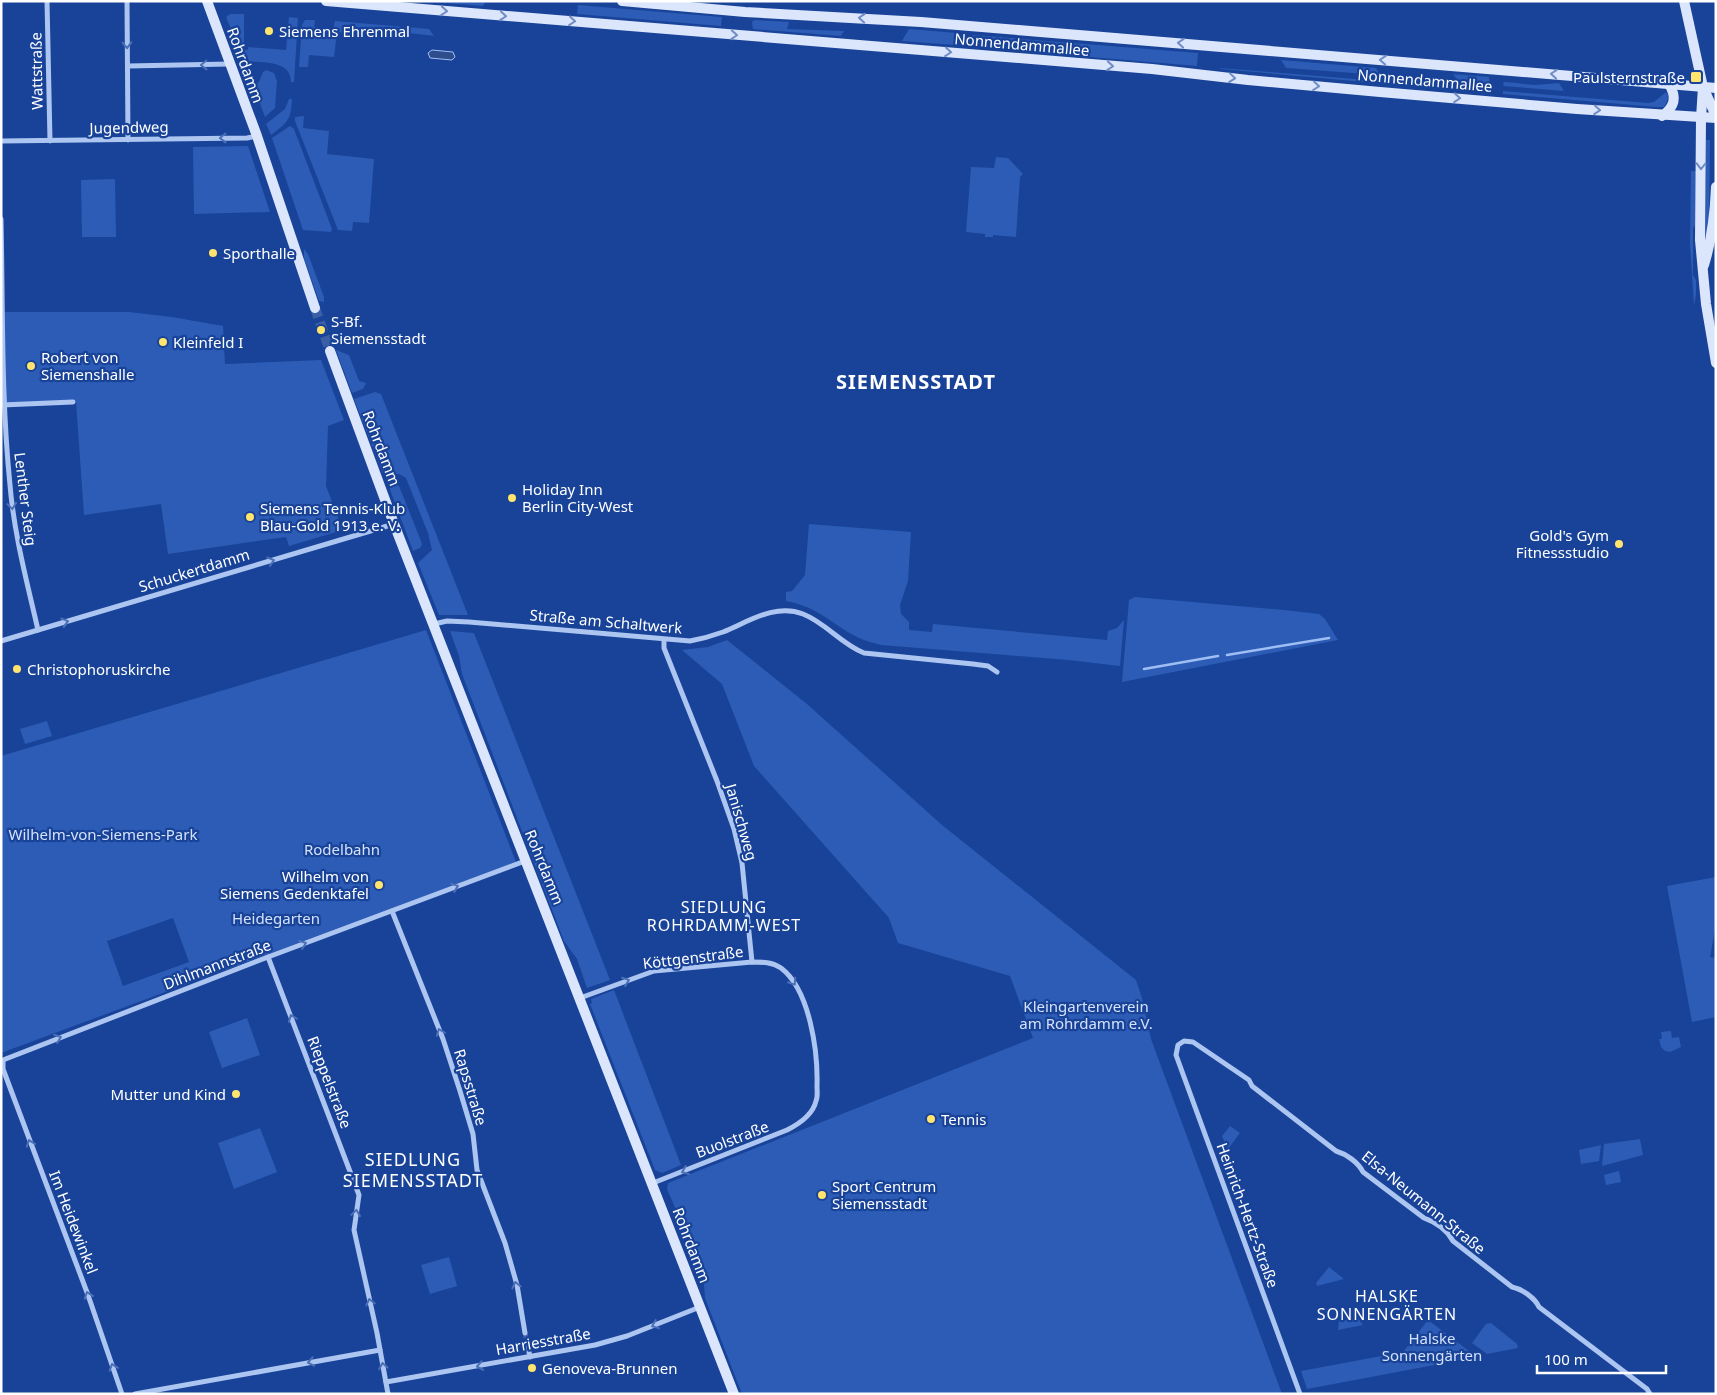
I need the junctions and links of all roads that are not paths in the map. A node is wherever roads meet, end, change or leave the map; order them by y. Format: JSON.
{"nodes":[{"id":1,"x":47,"y":1,"type":"edge"},
{"id":2,"x":127,"y":1,"type":"edge"},
{"id":3,"x":207,"y":1,"type":"edge"},
{"id":4,"x":326,"y":1,"type":"edge"},
{"id":5,"x":622,"y":1,"type":"edge"},
{"id":6,"x":1684,"y":1,"type":"edge"},
{"id":7,"x":229,"y":64,"type":"junction"},
{"id":8,"x":128,"y":66,"type":"junction"},
{"id":9,"x":1669,"y":84,"type":"junction"},
{"id":10,"x":1703,"y":87,"type":"junction"},
{"id":11,"x":1716,"y":88,"type":"edge"},
{"id":12,"x":1662,"y":116,"type":"junction"},
{"id":13,"x":1716,"y":117,"type":"edge"},
{"id":14,"x":1701,"y":118,"type":"junction"},
{"id":15,"x":257,"y":136,"type":"junction"},
{"id":16,"x":128,"y":140,"type":"junction"},
{"id":17,"x":1,"y":141,"type":"edge"},
{"id":18,"x":50,"y":141,"type":"junction"},
{"id":19,"x":1716,"y":187,"type":"edge"},
{"id":20,"x":1,"y":219,"type":"edge"},
{"id":21,"x":1703,"y":268,"type":"junction"},
{"id":22,"x":315,"y":308,"type":"tunnel mouth"},
{"id":23,"x":330,"y":351,"type":"tunnel mouth"},
{"id":24,"x":1716,"y":362,"type":"edge"},
{"id":25,"x":73,"y":402,"type":"dead end"},
{"id":26,"x":3,"y":405,"type":"edge"},
{"id":27,"x":394,"y":524,"type":"junction"},
{"id":28,"x":434,"y":624,"type":"junction"},
{"id":29,"x":38,"y":630,"type":"junction"},
{"id":30,"x":664,"y":640,"type":"junction"},
{"id":31,"x":1,"y":641,"type":"edge"},
{"id":32,"x":997,"y":672,"type":"dead end"},
{"id":33,"x":525,"y":861,"type":"junction"},
{"id":34,"x":392,"y":911,"type":"junction"},
{"id":35,"x":268,"y":957,"type":"junction"},
{"id":36,"x":752,"y":962,"type":"junction"},
{"id":37,"x":580,"y":998,"type":"junction"},
{"id":38,"x":1178,"y":1045,"type":"joint"},
{"id":39,"x":3,"y":1060,"type":"joint"},
{"id":40,"x":653,"y":1183,"type":"junction"},
{"id":41,"x":700,"y":1307,"type":"junction"},
{"id":42,"x":526,"y":1333,"type":"tunnel mouth"},
{"id":43,"x":528,"y":1347,"type":"tunnel mouth"},
{"id":44,"x":380,"y":1350,"type":"junction"},
{"id":45,"x":530,"y":1357,"type":"junction"},
{"id":46,"x":386,"y":1382,"type":"junction"},
{"id":47,"x":122,"y":1394,"type":"edge"},
{"id":48,"x":136,"y":1394,"type":"edge"},
{"id":49,"x":388,"y":1394,"type":"edge"},
{"id":50,"x":734,"y":1394,"type":"edge"},
{"id":51,"x":1300,"y":1394,"type":"edge"},
{"id":52,"x":1650,"y":1394,"type":"edge"}],
"edges":[{"from":1,"to":18,"type":"street","name":"Wattstraße"},
{"from":2,"to":8,"type":"street","one_way":true},
{"from":3,"to":7,"type":"main road","name":"Rohrdamm"},
{"from":4,"to":12,"type":"main road","name":"Nonnendammallee","one_way":true},
{"from":9,"to":5,"type":"main road","name":"Nonnendammallee","one_way":true},
{"from":6,"to":10,"type":"main road"},
{"from":7,"to":8,"type":"street","one_way":true},
{"from":7,"to":15,"type":"main road","name":"Rohrdamm"},
{"from":8,"to":16,"type":"street"},
{"from":9,"to":10,"type":"main road","name":"Nonnendammallee"},
{"from":9,"to":12,"type":"main road"},
{"from":10,"to":11,"type":"main road","name":"Nonnendammallee"},
{"from":10,"to":13,"type":"main road"},
{"from":10,"to":14,"type":"main road"},
{"from":12,"to":14,"type":"main road","name":"Nonnendammallee"},
{"from":13,"to":14,"type":"main road","name":"Nonnendammallee"},
{"from":14,"to":21,"type":"main road","one_way":true},
{"from":15,"to":16,"type":"street","name":"Jugendweg","one_way":true},
{"from":15,"to":22,"type":"main road","name":"Rohrdamm"},
{"from":16,"to":18,"type":"street","name":"Jugendweg"},
{"from":17,"to":18,"type":"street","name":"Jugendweg"},
{"from":19,"to":21,"type":"main road"},
{"from":20,"to":26,"type":"street","name":"Lenther Steig"},
{"from":21,"to":24,"type":"main road"},
{"from":23,"to":27,"type":"main road","name":"Rohrdamm"},
{"from":25,"to":26,"type":"street"},
{"from":26,"to":29,"type":"street","name":"Lenther Steig","one_way":true},
{"from":27,"to":28,"type":"main road","name":"Rohrdamm"},
{"from":29,"to":27,"type":"street","name":"Schuckertdamm","one_way":true},
{"from":28,"to":30,"type":"street","name":"Straße am Schaltwerk"},
{"from":28,"to":33,"type":"main road","name":"Rohrdamm"},
{"from":29,"to":31,"type":"street","name":"Schuckertdamm"},
{"from":30,"to":32,"type":"street","name":"Straße am Schaltwerk"},
{"from":30,"to":36,"type":"street","name":"Janischweg"},
{"from":34,"to":33,"type":"street","name":"Dihlmannstraße","one_way":true},
{"from":33,"to":37,"type":"main road","name":"Rohrdamm"},
{"from":35,"to":34,"type":"street","name":"Dihlmannstraße","one_way":true},
{"from":42,"to":34,"type":"street","name":"Rapsstraße","one_way":true},
{"from":39,"to":35,"type":"street","name":"Dihlmannstraße","one_way":true},
{"from":44,"to":35,"type":"street","name":"Rieppelstraße","one_way":true},
{"from":37,"to":36,"type":"street","name":"Köttgenstraße","one_way":true},
{"from":36,"to":40,"type":"street","name":"Buolstraße","one_way":true},
{"from":37,"to":40,"type":"main road","name":"Rohrdamm"},
{"from":38,"to":51,"type":"street","name":"Heinrich-Hertz-Straße"},
{"from":38,"to":52,"type":"street","name":"Elsa-Neumann-Straße"},
{"from":47,"to":39,"type":"street","name":"Im Heidewinkel","one_way":true},
{"from":40,"to":41,"type":"main road","name":"Rohrdamm"},
{"from":41,"to":45,"type":"street","name":"Harriesstraße","one_way":true},
{"from":41,"to":50,"type":"main road","name":"Rohrdamm"},
{"from":43,"to":45,"type":"street"},
{"from":46,"to":44,"type":"street","name":"Rieppelstraße","one_way":true},
{"from":44,"to":48,"type":"street","one_way":true},
{"from":45,"to":46,"type":"street","name":"Harriesstraße","one_way":true},
{"from":46,"to":49,"type":"street","name":"Rieppelstraße"}]}
